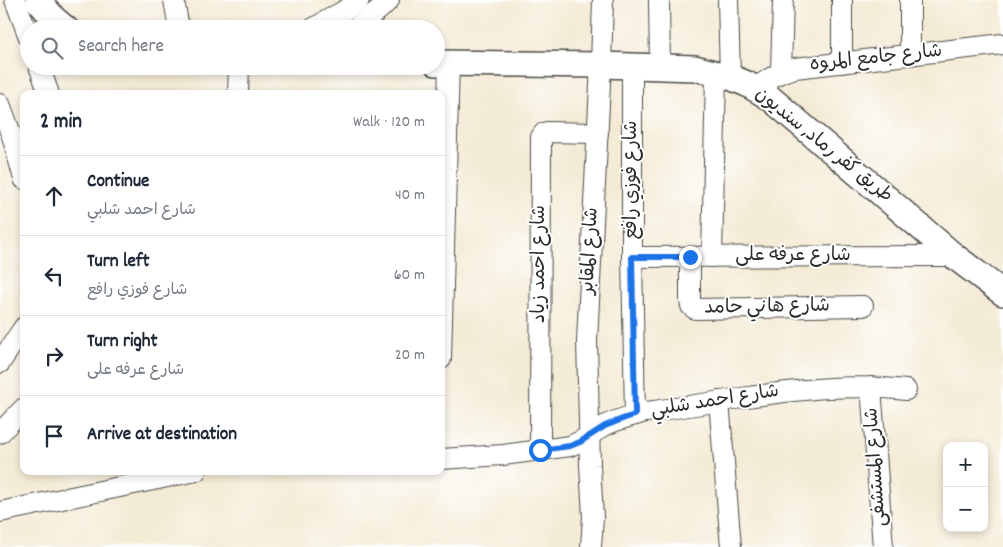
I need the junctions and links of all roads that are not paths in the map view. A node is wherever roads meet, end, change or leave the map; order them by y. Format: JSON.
{"nodes":[{"id":1,"x":15,"y":0,"type":"edge"},
{"id":2,"x":38,"y":0,"type":"edge"},
{"id":3,"x":174,"y":0,"type":"edge"},
{"id":4,"x":359,"y":0,"type":"edge"},
{"id":5,"x":389,"y":0,"type":"edge"},
{"id":6,"x":603,"y":0,"type":"edge"},
{"id":7,"x":659,"y":0,"type":"edge"},
{"id":8,"x":728,"y":0,"type":"edge"},
{"id":9,"x":782,"y":0,"type":"edge"},
{"id":10,"x":842,"y":0,"type":"edge"},
{"id":11,"x":910,"y":0,"type":"edge"},
{"id":12,"x":23,"y":20,"type":"edge"},
{"id":13,"x":55,"y":20,"type":"edge"},
{"id":14,"x":177,"y":20,"type":"edge"},
{"id":15,"x":328,"y":20,"type":"edge"},
{"id":16,"x":366,"y":20,"type":"edge"},
{"id":17,"x":1003,"y":44,"type":"edge"},
{"id":18,"x":910,"y":55,"type":"junction"},
{"id":19,"x":445,"y":63,"type":"edge"},
{"id":20,"x":842,"y":63,"type":"junction"},
{"id":21,"x":601,"y":65,"type":"junction"},
{"id":22,"x":632,"y":66,"type":"junction"},
{"id":23,"x":660,"y":67,"type":"junction"},
{"id":24,"x":782,"y":72,"type":"junction"},
{"id":25,"x":42,"y":75,"type":"edge"},
{"id":26,"x":239,"y":75,"type":"edge"},
{"id":27,"x":442,"y":75,"type":"edge"},
{"id":28,"x":723,"y":75,"type":"junction"},
{"id":29,"x":755,"y":89,"type":"junction"},
{"id":30,"x":48,"y":90,"type":"edge"},
{"id":31,"x":238,"y":90,"type":"edge"},
{"id":32,"x":442,"y":90,"type":"edge"},
{"id":33,"x":0,"y":104,"type":"edge"},
{"id":34,"x":598,"y":133,"type":"junction"},
{"id":35,"x":20,"y":164,"type":"edge"},
{"id":36,"x":954,"y":256,"type":"junction"},
{"id":37,"x":632,"y":257,"type":"junction"},
{"id":38,"x":690,"y":257,"type":"junction"},
{"id":39,"x":712,"y":257,"type":"junction"},
{"id":40,"x":1003,"y":292,"type":"edge"},
{"id":41,"x":863,"y":306,"type":"dead end"},
{"id":42,"x":20,"y":332,"type":"edge"},
{"id":43,"x":0,"y":363,"type":"edge"},
{"id":44,"x":872,"y":387,"type":"junction"},
{"id":45,"x":906,"y":390,"type":"dead end"},
{"id":46,"x":719,"y":401,"type":"junction"},
{"id":47,"x":20,"y":412,"type":"edge"},
{"id":48,"x":635,"y":415,"type":"junction"},
{"id":49,"x":0,"y":433,"type":"edge"},
{"id":50,"x":589,"y":436,"type":"junction"},
{"id":51,"x":540,"y":450,"type":"junction"},
{"id":52,"x":445,"y":459,"type":"edge"},
{"id":53,"x":177,"y":475,"type":"edge"},
{"id":54,"x":0,"y":512,"type":"edge"},
{"id":55,"x":591,"y":547,"type":"edge"},
{"id":56,"x":731,"y":547,"type":"edge"},
{"id":57,"x":883,"y":547,"type":"edge"}],
"edges":[{"from":1,"to":12,"type":"street"},
{"from":2,"to":13,"type":"street"},
{"from":3,"to":14,"type":"street"},
{"from":4,"to":15,"type":"street"},
{"from":5,"to":16,"type":"street"},
{"from":6,"to":21,"type":"street","name":"شارع المقابر"},
{"from":7,"to":23,"type":"street"},
{"from":8,"to":28,"type":"street"},
{"from":9,"to":24,"type":"street"},
{"from":10,"to":20,"type":"street"},
{"from":11,"to":18,"type":"street"},
{"from":17,"to":18,"type":"street","name":"شارع جامع المروه"},
{"from":18,"to":20,"type":"street","name":"شارع جامع المروه"},
{"from":19,"to":21,"type":"street","name":"طريق كفر رماد, سنديون"},
{"from":20,"to":24,"type":"street","name":"شارع جامع المروه"},
{"from":21,"to":22,"type":"street","name":"طريق كفر رماد, سنديون"},
{"from":21,"to":34,"type":"street","name":"شارع المقابر"},
{"from":22,"to":23,"type":"street","name":"طريق كفر رماد, سنديون"},
{"from":22,"to":37,"type":"street","name":"شارع فوزي رافع"},
{"from":23,"to":28,"type":"street","name":"طريق كفر رماد, سنديون"},
{"from":24,"to":29,"type":"street","name":"شارع جامع المروه"},
{"from":25,"to":30,"type":"street"},
{"from":26,"to":31,"type":"street"},
{"from":27,"to":32,"type":"street"},
{"from":28,"to":29,"type":"street","name":"طريق كفر رماد, سنديون"},
{"from":28,"to":39,"type":"street"},
{"from":29,"to":36,"type":"street","name":"طريق كفر رماد, سنديون"},
{"from":33,"to":35,"type":"street"},
{"from":34,"to":50,"type":"street","name":"شارع المقابر"},
{"from":34,"to":51,"type":"street","name":"شارع احمد زياد"},
{"from":36,"to":39,"type":"street","name":"شارع عرفه على"},
{"from":36,"to":40,"type":"street","name":"طريق كفر رماد, سنديون"},
{"from":37,"to":38,"type":"street","name":"شارع عرفه على"},
{"from":37,"to":48,"type":"street","name":"شارع فوزي رافع"},
{"from":38,"to":39,"type":"street","name":"شارع عرفه على"},
{"from":38,"to":41,"type":"street","name":"شارع هاني حامد"},
{"from":42,"to":43,"type":"street"},
{"from":44,"to":45,"type":"street","name":"شارع احمد شلبي"},
{"from":44,"to":46,"type":"street","name":"شارع احمد شلبي"},
{"from":44,"to":57,"type":"street","name":"شارع المستشفى"},
{"from":46,"to":48,"type":"street","name":"شارع احمد شلبي"},
{"from":46,"to":56,"type":"street"},
{"from":47,"to":49,"type":"street"},
{"from":48,"to":50,"type":"street","name":"شارع احمد شلبي"},
{"from":50,"to":51,"type":"street","name":"شارع احمد شلبي"},
{"from":50,"to":55,"type":"street","name":"شارع المقابر"},
{"from":51,"to":52,"type":"street","name":"شارع احمد شلبي"},
{"from":53,"to":54,"type":"street"}]}
